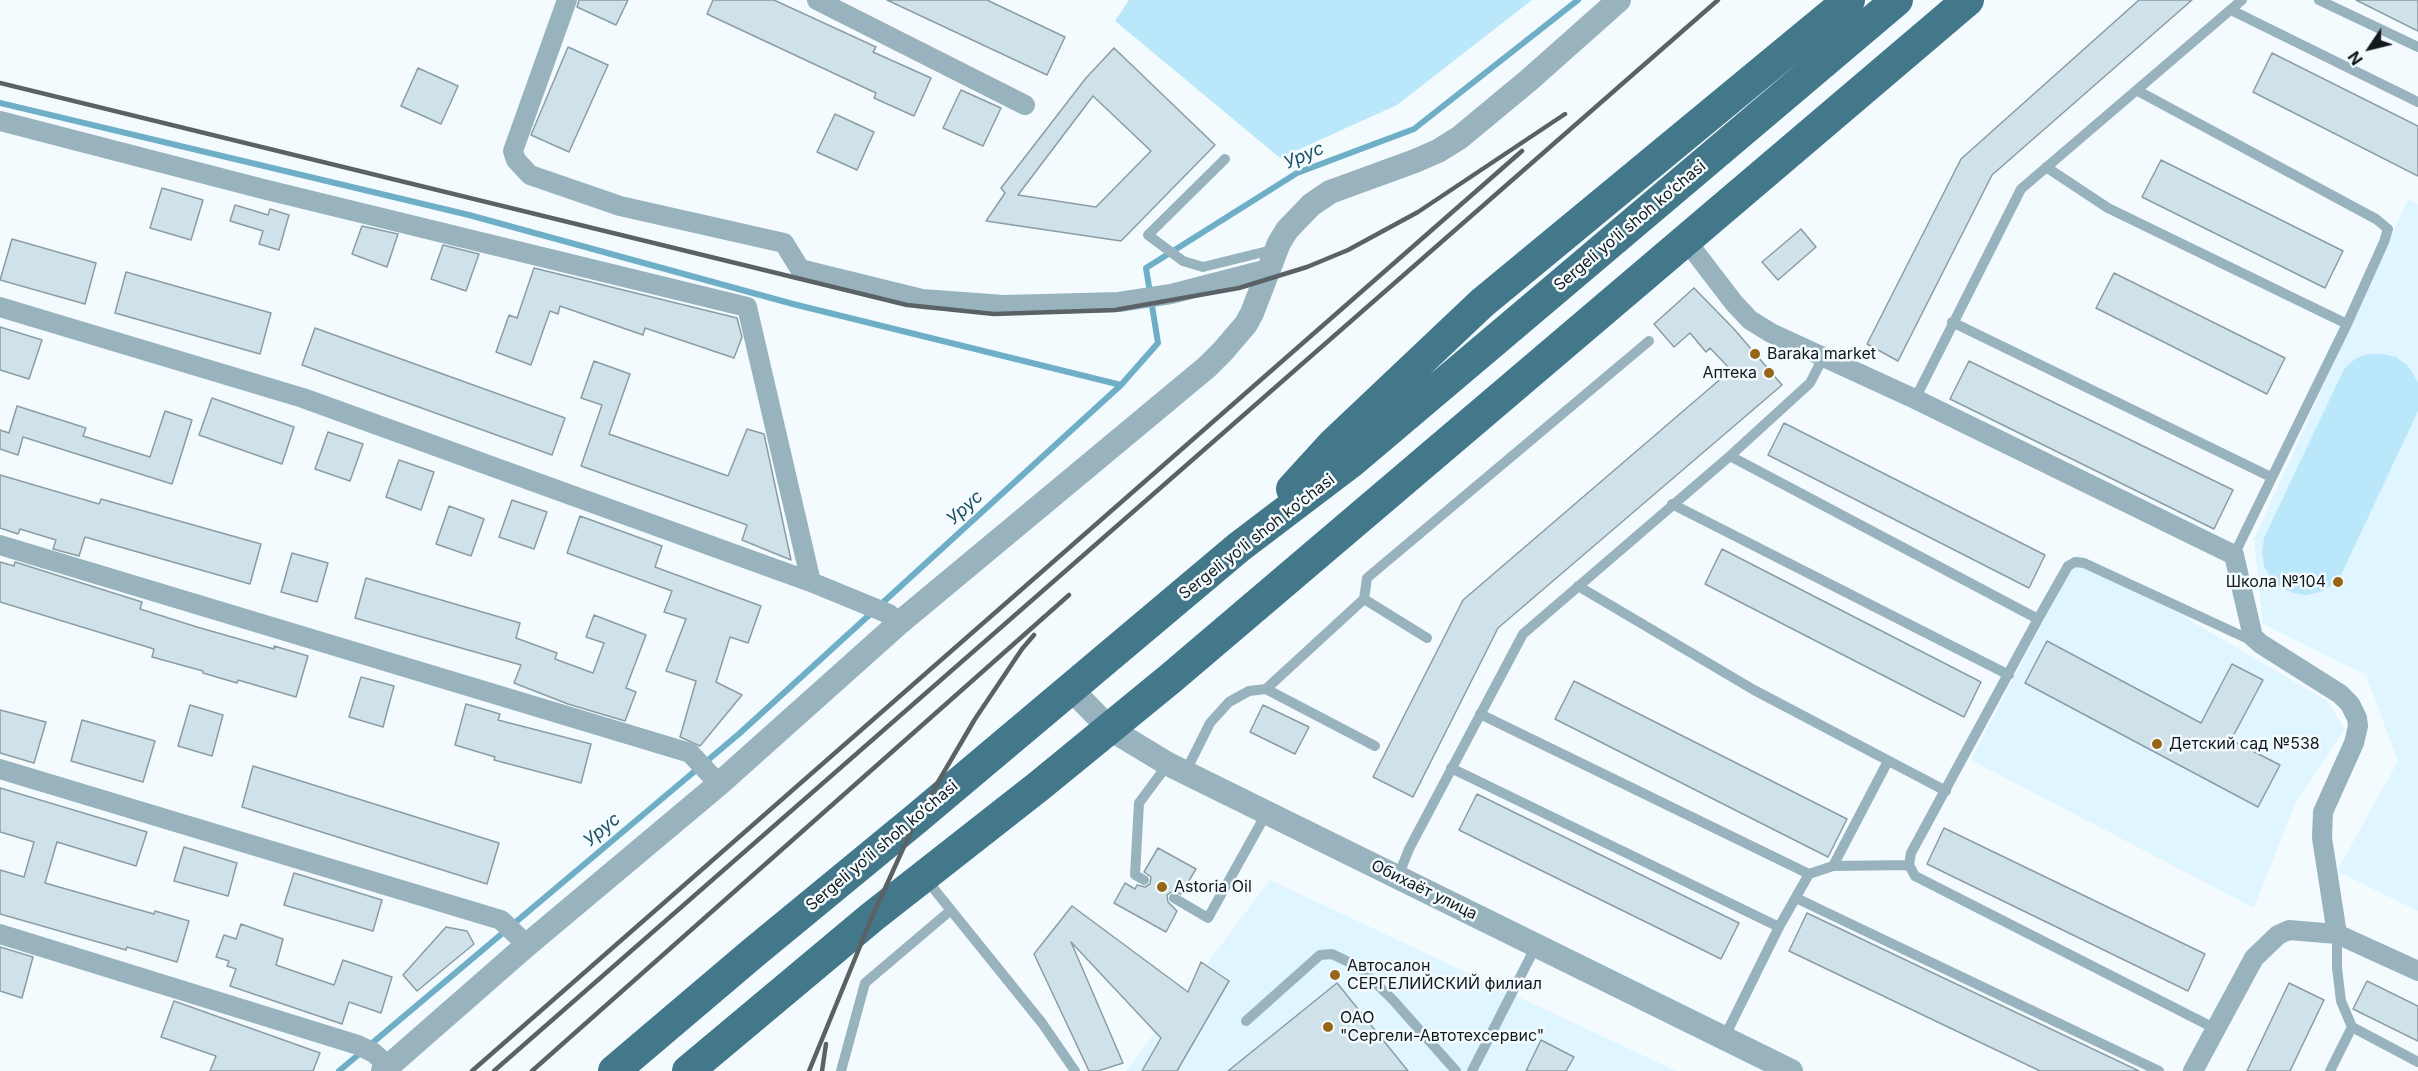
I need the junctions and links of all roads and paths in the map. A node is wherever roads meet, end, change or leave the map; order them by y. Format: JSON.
{"nodes":[{"id":1,"x":567,"y":0,"type":"edge"},
{"id":2,"x":817,"y":0,"type":"edge"},
{"id":3,"x":1619,"y":0,"type":"edge"},
{"id":4,"x":1849,"y":0,"type":"edge"},
{"id":5,"x":1898,"y":0,"type":"edge"},
{"id":6,"x":1968,"y":0,"type":"edge"},
{"id":7,"x":2242,"y":0,"type":"edge"},
{"id":8,"x":2319,"y":0,"type":"edge"},
{"id":9,"x":2231,"y":10,"type":"junction"},
{"id":10,"x":2418,"y":47,"type":"edge"},
{"id":11,"x":2138,"y":91,"type":"junction"},
{"id":12,"x":2418,"y":102,"type":"edge"},
{"id":13,"x":1024,"y":105,"type":"dead end"},
{"id":14,"x":0,"y":121,"type":"edge"},
{"id":15,"x":1225,"y":159,"type":"dead end"},
{"id":16,"x":2046,"y":167,"type":"junction"},
{"id":17,"x":1685,"y":239,"type":"junction"},
{"id":18,"x":1272,"y":259,"type":"junction"},
{"id":19,"x":0,"y":307,"type":"edge"},
{"id":20,"x":1952,"y":322,"type":"junction"},
{"id":21,"x":2347,"y":324,"type":"junction"},
{"id":22,"x":1649,"y":341,"type":"dead end"},
{"id":23,"x":1824,"y":356,"type":"junction"},
{"id":24,"x":1915,"y":399,"type":"junction"},
{"id":25,"x":1730,"y":456,"type":"junction"},
{"id":26,"x":2271,"y":477,"type":"junction"},
{"id":27,"x":1672,"y":504,"type":"junction"},
{"id":28,"x":0,"y":545,"type":"edge"},
{"id":29,"x":1239,"y":547,"type":"junction"},
{"id":30,"x":2234,"y":555,"type":"junction"},
{"id":31,"x":811,"y":582,"type":"junction"},
{"id":32,"x":1578,"y":586,"type":"junction"},
{"id":33,"x":1364,"y":599,"type":"junction"},
{"id":34,"x":884,"y":614,"type":"junction"},
{"id":35,"x":2038,"y":619,"type":"junction"},
{"id":36,"x":1427,"y":638,"type":"dead end"},
{"id":37,"x":2261,"y":644,"type":"junction"},
{"id":38,"x":2008,"y":675,"type":"junction"},
{"id":39,"x":1071,"y":689,"type":"junction"},
{"id":40,"x":1266,"y":689,"type":"junction"},
{"id":41,"x":1480,"y":714,"type":"junction"},
{"id":42,"x":1110,"y":729,"type":"junction"},
{"id":43,"x":1375,"y":746,"type":"dead end"},
{"id":44,"x":1888,"y":761,"type":"junction"},
{"id":45,"x":1451,"y":768,"type":"junction"},
{"id":46,"x":0,"y":769,"type":"edge"},
{"id":47,"x":1176,"y":769,"type":"junction"},
{"id":48,"x":719,"y":784,"type":"junction"},
{"id":49,"x":1946,"y":791,"type":"junction"},
{"id":50,"x":1266,"y":814,"type":"junction"},
{"id":51,"x":1909,"y":865,"type":"junction"},
{"id":52,"x":1833,"y":866,"type":"junction"},
{"id":53,"x":1809,"y":874,"type":"junction"},
{"id":54,"x":923,"y":876,"type":"junction"},
{"id":55,"x":1398,"y":878,"type":"junction"},
{"id":56,"x":1144,"y":880,"type":"dead end"},
{"id":57,"x":1174,"y":898,"type":"dead end"},
{"id":58,"x":1796,"y":898,"type":"junction"},
{"id":59,"x":951,"y":910,"type":"junction"},
{"id":60,"x":1779,"y":927,"type":"junction"},
{"id":61,"x":0,"y":934,"type":"edge"},
{"id":62,"x":2337,"y":934,"type":"junction"},
{"id":63,"x":527,"y":945,"type":"junction"},
{"id":64,"x":1536,"y":945,"type":"junction"},
{"id":65,"x":2418,"y":971,"type":"edge"},
{"id":66,"x":1246,"y":1021,"type":"dead end"},
{"id":67,"x":2352,"y":1027,"type":"junction"},
{"id":68,"x":2216,"y":1029,"type":"junction"},
{"id":69,"x":1724,"y":1038,"type":"junction"},
{"id":70,"x":376,"y":1059,"type":"edge"},
{"id":71,"x":2418,"y":1062,"type":"edge"},
{"id":72,"x":614,"y":1071,"type":"edge"},
{"id":73,"x":688,"y":1071,"type":"edge"},
{"id":74,"x":841,"y":1071,"type":"edge"},
{"id":75,"x":1075,"y":1071,"type":"edge"},
{"id":76,"x":1456,"y":1071,"type":"edge"},
{"id":77,"x":1472,"y":1071,"type":"edge"},
{"id":78,"x":1791,"y":1071,"type":"edge"},
{"id":79,"x":2159,"y":1071,"type":"edge"},
{"id":80,"x":2193,"y":1071,"type":"edge"},
{"id":81,"x":2330,"y":1071,"type":"edge"}],
"edges":[{"from":1,"to":18,"type":"street"},
{"from":2,"to":13,"type":"street"},
{"from":3,"to":18,"type":"street"},
{"from":4,"to":29,"type":"main road"},
{"from":5,"to":29,"type":"main road","name":"Sergeli yo‘li shoh ko‘chasi"},
{"from":6,"to":17,"type":"main road"},
{"from":7,"to":9,"type":"lane"},
{"from":8,"to":10,"type":"lane"},
{"from":9,"to":11,"type":"lane"},
{"from":9,"to":12,"type":"lane"},
{"from":11,"to":16,"type":"lane"},
{"from":11,"to":21,"type":"lane"},
{"from":14,"to":31,"type":"street"},
{"from":15,"to":18,"type":"lane"},
{"from":16,"to":20,"type":"lane"},
{"from":16,"to":21,"type":"lane"},
{"from":17,"to":23,"type":"street"},
{"from":17,"to":42,"type":"main road"},
{"from":18,"to":34,"type":"street"},
{"from":19,"to":31,"type":"street"},
{"from":20,"to":24,"type":"lane"},
{"from":20,"to":26,"type":"lane"},
{"from":21,"to":26,"type":"lane"},
{"from":22,"to":33,"type":"lane"},
{"from":23,"to":24,"type":"street"},
{"from":23,"to":25,"type":"lane"},
{"from":24,"to":30,"type":"street"},
{"from":25,"to":27,"type":"lane"},
{"from":25,"to":35,"type":"lane"},
{"from":26,"to":30,"type":"lane"},
{"from":27,"to":32,"type":"lane"},
{"from":27,"to":38,"type":"lane"},
{"from":28,"to":48,"type":"street"},
{"from":29,"to":39,"type":"main road","name":"Sergeli yo‘li shoh ko‘chasi"},
{"from":30,"to":37,"type":"street"},
{"from":31,"to":34,"type":"street"},
{"from":32,"to":41,"type":"lane"},
{"from":32,"to":44,"type":"lane"},
{"from":33,"to":36,"type":"lane"},
{"from":33,"to":40,"type":"lane"},
{"from":34,"to":48,"type":"street"},
{"from":35,"to":37,"type":"lane"},
{"from":35,"to":38,"type":"lane"},
{"from":37,"to":62,"type":"street"},
{"from":38,"to":49,"type":"lane"},
{"from":39,"to":42,"type":"street","name":"Обихаёт улица"},
{"from":39,"to":72,"type":"main road","name":"Sergeli yo‘li shoh ko‘chasi"},
{"from":40,"to":43,"type":"lane"},
{"from":40,"to":47,"type":"lane"},
{"from":41,"to":45,"type":"lane"},
{"from":41,"to":53,"type":"lane"},
{"from":42,"to":47,"type":"street","name":"Обихаёт улица"},
{"from":42,"to":54,"type":"main road"},
{"from":44,"to":49,"type":"lane"},
{"from":44,"to":52,"type":"lane"},
{"from":45,"to":55,"type":"lane"},
{"from":45,"to":60,"type":"lane"},
{"from":46,"to":63,"type":"street"},
{"from":47,"to":50,"type":"street","name":"Обихаёт улица"},
{"from":47,"to":56,"type":"lane"},
{"from":48,"to":63,"type":"street"},
{"from":49,"to":51,"type":"lane"},
{"from":50,"to":55,"type":"street","name":"Обихаёт улица"},
{"from":50,"to":57,"type":"lane"},
{"from":51,"to":52,"type":"lane"},
{"from":51,"to":68,"type":"lane"},
{"from":52,"to":53,"type":"lane"},
{"from":53,"to":58,"type":"lane"},
{"from":54,"to":59,"type":"lane"},
{"from":54,"to":73,"type":"main road"},
{"from":55,"to":64,"type":"street","name":"Обихаёт улица"},
{"from":58,"to":60,"type":"lane"},
{"from":58,"to":79,"type":"lane"},
{"from":59,"to":74,"type":"lane"},
{"from":59,"to":75,"type":"lane"},
{"from":60,"to":69,"type":"lane"},
{"from":61,"to":70,"type":"street"},
{"from":62,"to":65,"type":"street"},
{"from":62,"to":67,"type":"lane"},
{"from":62,"to":68,"type":"street"},
{"from":63,"to":70,"type":"street"},
{"from":64,"to":69,"type":"street","name":"Обихаёт улица"},
{"from":64,"to":77,"type":"lane"},
{"from":66,"to":76,"type":"lane"},
{"from":67,"to":71,"type":"lane"},
{"from":67,"to":81,"type":"lane"},
{"from":68,"to":80,"type":"street"},
{"from":69,"to":78,"type":"street","name":"Обихаёт улица"}]}
